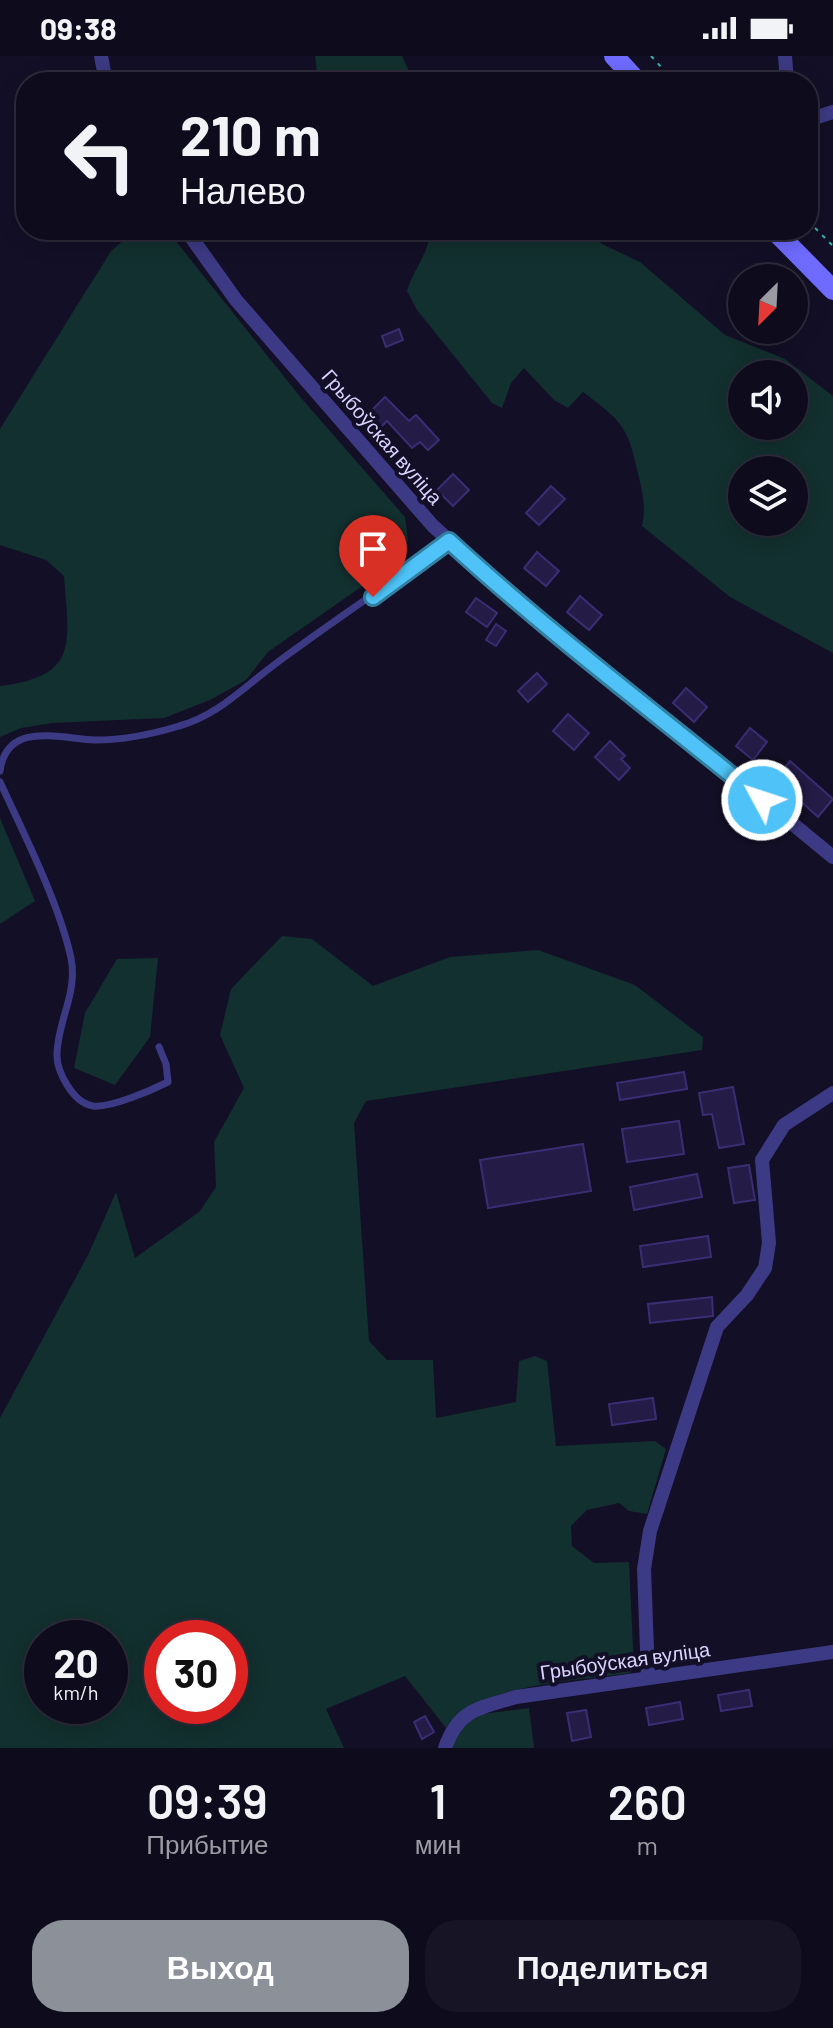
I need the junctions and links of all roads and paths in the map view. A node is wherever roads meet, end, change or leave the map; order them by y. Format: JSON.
{"nodes":[{"id":1,"x":614,"y":56,"type":"edge"},
{"id":2,"x":651,"y":56,"type":"edge"},
{"id":3,"x":629,"y":72,"type":"edge"},
{"id":4,"x":666,"y":72,"type":"edge"},
{"id":5,"x":818,"y":231,"type":"edge"},
{"id":6,"x":193,"y":240,"type":"edge"},
{"id":7,"x":784,"y":240,"type":"edge"},
{"id":8,"x":833,"y":246,"type":"edge"},
{"id":9,"x":833,"y":290,"type":"edge"},
{"id":10,"x":449,"y":541,"type":"junction"},
{"id":11,"x":0,"y":771,"type":"edge"},
{"id":12,"x":0,"y":782,"type":"edge"},
{"id":13,"x":833,"y":857,"type":"edge"},
{"id":14,"x":159,"y":1047,"type":"dead end"},
{"id":15,"x":833,"y":1093,"type":"edge"},
{"id":16,"x":833,"y":1652,"type":"edge"},
{"id":17,"x":648,"y":1676,"type":"junction"},
{"id":18,"x":445,"y":1748,"type":"edge"}],
"edges":[{"from":1,"to":3,"type":"main road"},
{"from":2,"to":4,"type":"path"},
{"from":5,"to":8,"type":"path"},
{"from":6,"to":10,"type":"street","name":"Грыбоўская вуліца"},
{"from":7,"to":9,"type":"main road"},
{"from":10,"to":11,"type":"lane"},
{"from":10,"to":13,"type":"street","name":"Грыбоўская вуліца"},
{"from":12,"to":14,"type":"lane"},
{"from":15,"to":17,"type":"street"},
{"from":16,"to":17,"type":"street","name":"Грыбоўская вуліца"},
{"from":17,"to":18,"type":"street","name":"Грыбоўская вуліца"}]}
